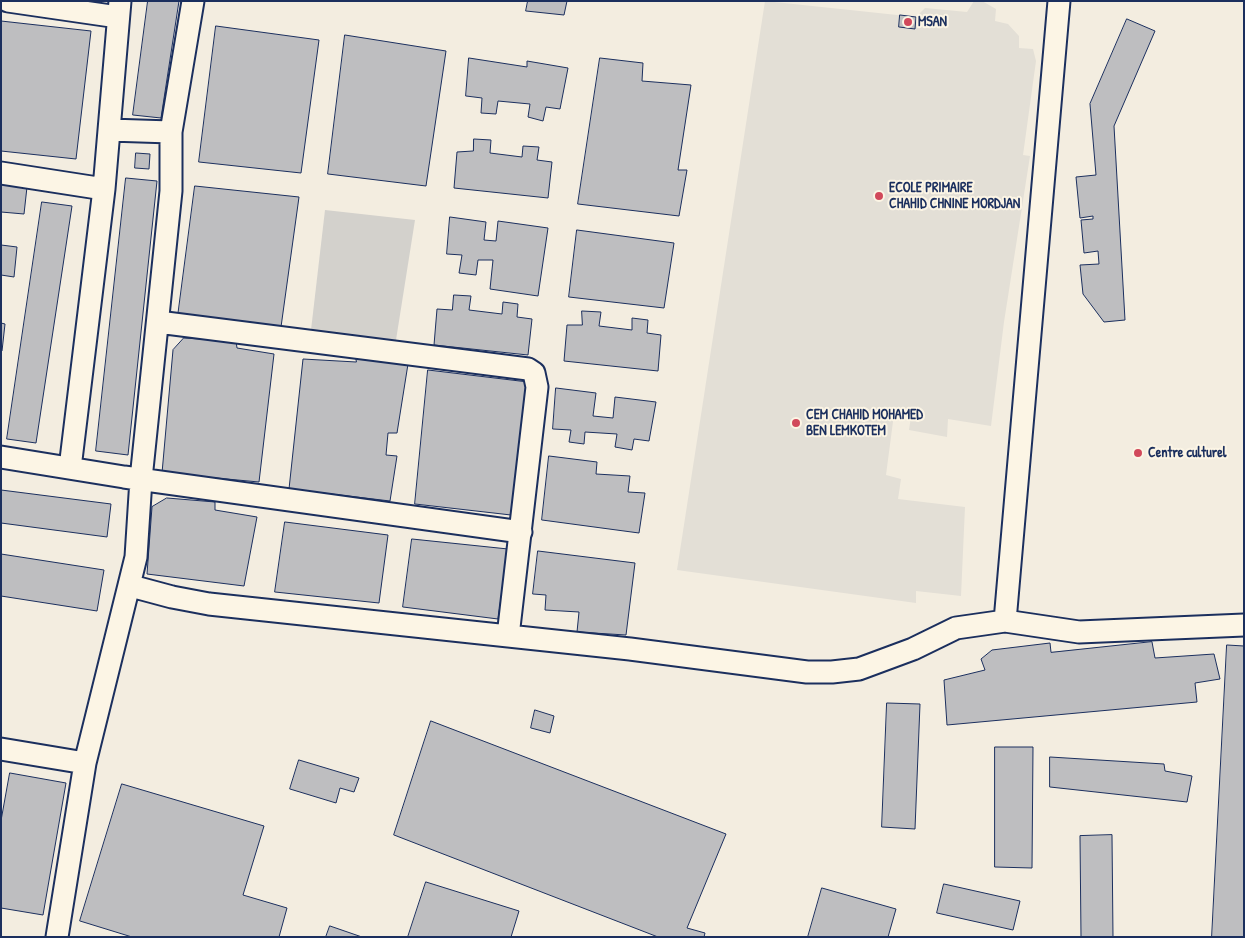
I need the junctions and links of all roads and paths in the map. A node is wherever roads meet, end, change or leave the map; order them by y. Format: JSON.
{"nodes":[{"id":1,"x":8,"y":1,"type":"edge"},
{"id":2,"x":193,"y":1,"type":"edge"},
{"id":3,"x":1059,"y":1,"type":"edge"},
{"id":4,"x":119,"y":9,"type":"edge"},
{"id":5,"x":109,"y":130,"type":"junction"},
{"id":6,"x":171,"y":132,"type":"junction"},
{"id":7,"x":1,"y":173,"type":"edge"},
{"id":8,"x":104,"y":188,"type":"junction"},
{"id":9,"x":158,"y":322,"type":"junction"},
{"id":10,"x":1,"y":457,"type":"edge"},
{"id":11,"x":70,"y":468,"type":"junction"},
{"id":12,"x":142,"y":479,"type":"junction"},
{"id":13,"x":521,"y":532,"type":"junction"},
{"id":14,"x":131,"y":586,"type":"junction"},
{"id":15,"x":1005,"y":621,"type":"junction"},
{"id":16,"x":1244,"y":625,"type":"edge"},
{"id":17,"x":508,"y":636,"type":"junction"},
{"id":18,"x":1,"y":748,"type":"edge"},
{"id":19,"x":85,"y":763,"type":"junction"},
{"id":20,"x":57,"y":937,"type":"edge"}],
"edges":[{"from":1,"to":4,"type":"street"},
{"from":2,"to":6,"type":"street"},
{"from":3,"to":15,"type":"street"},
{"from":4,"to":5,"type":"street"},
{"from":5,"to":6,"type":"street"},
{"from":5,"to":8,"type":"street"},
{"from":6,"to":9,"type":"street"},
{"from":7,"to":8,"type":"street"},
{"from":8,"to":11,"type":"street"},
{"from":9,"to":12,"type":"street"},
{"from":9,"to":13,"type":"street"},
{"from":10,"to":11,"type":"street"},
{"from":11,"to":12,"type":"street"},
{"from":12,"to":13,"type":"street"},
{"from":12,"to":14,"type":"street"},
{"from":13,"to":17,"type":"street"},
{"from":14,"to":17,"type":"street"},
{"from":14,"to":19,"type":"street"},
{"from":15,"to":16,"type":"street"},
{"from":15,"to":17,"type":"street"},
{"from":18,"to":19,"type":"street"},
{"from":19,"to":20,"type":"street"}]}
